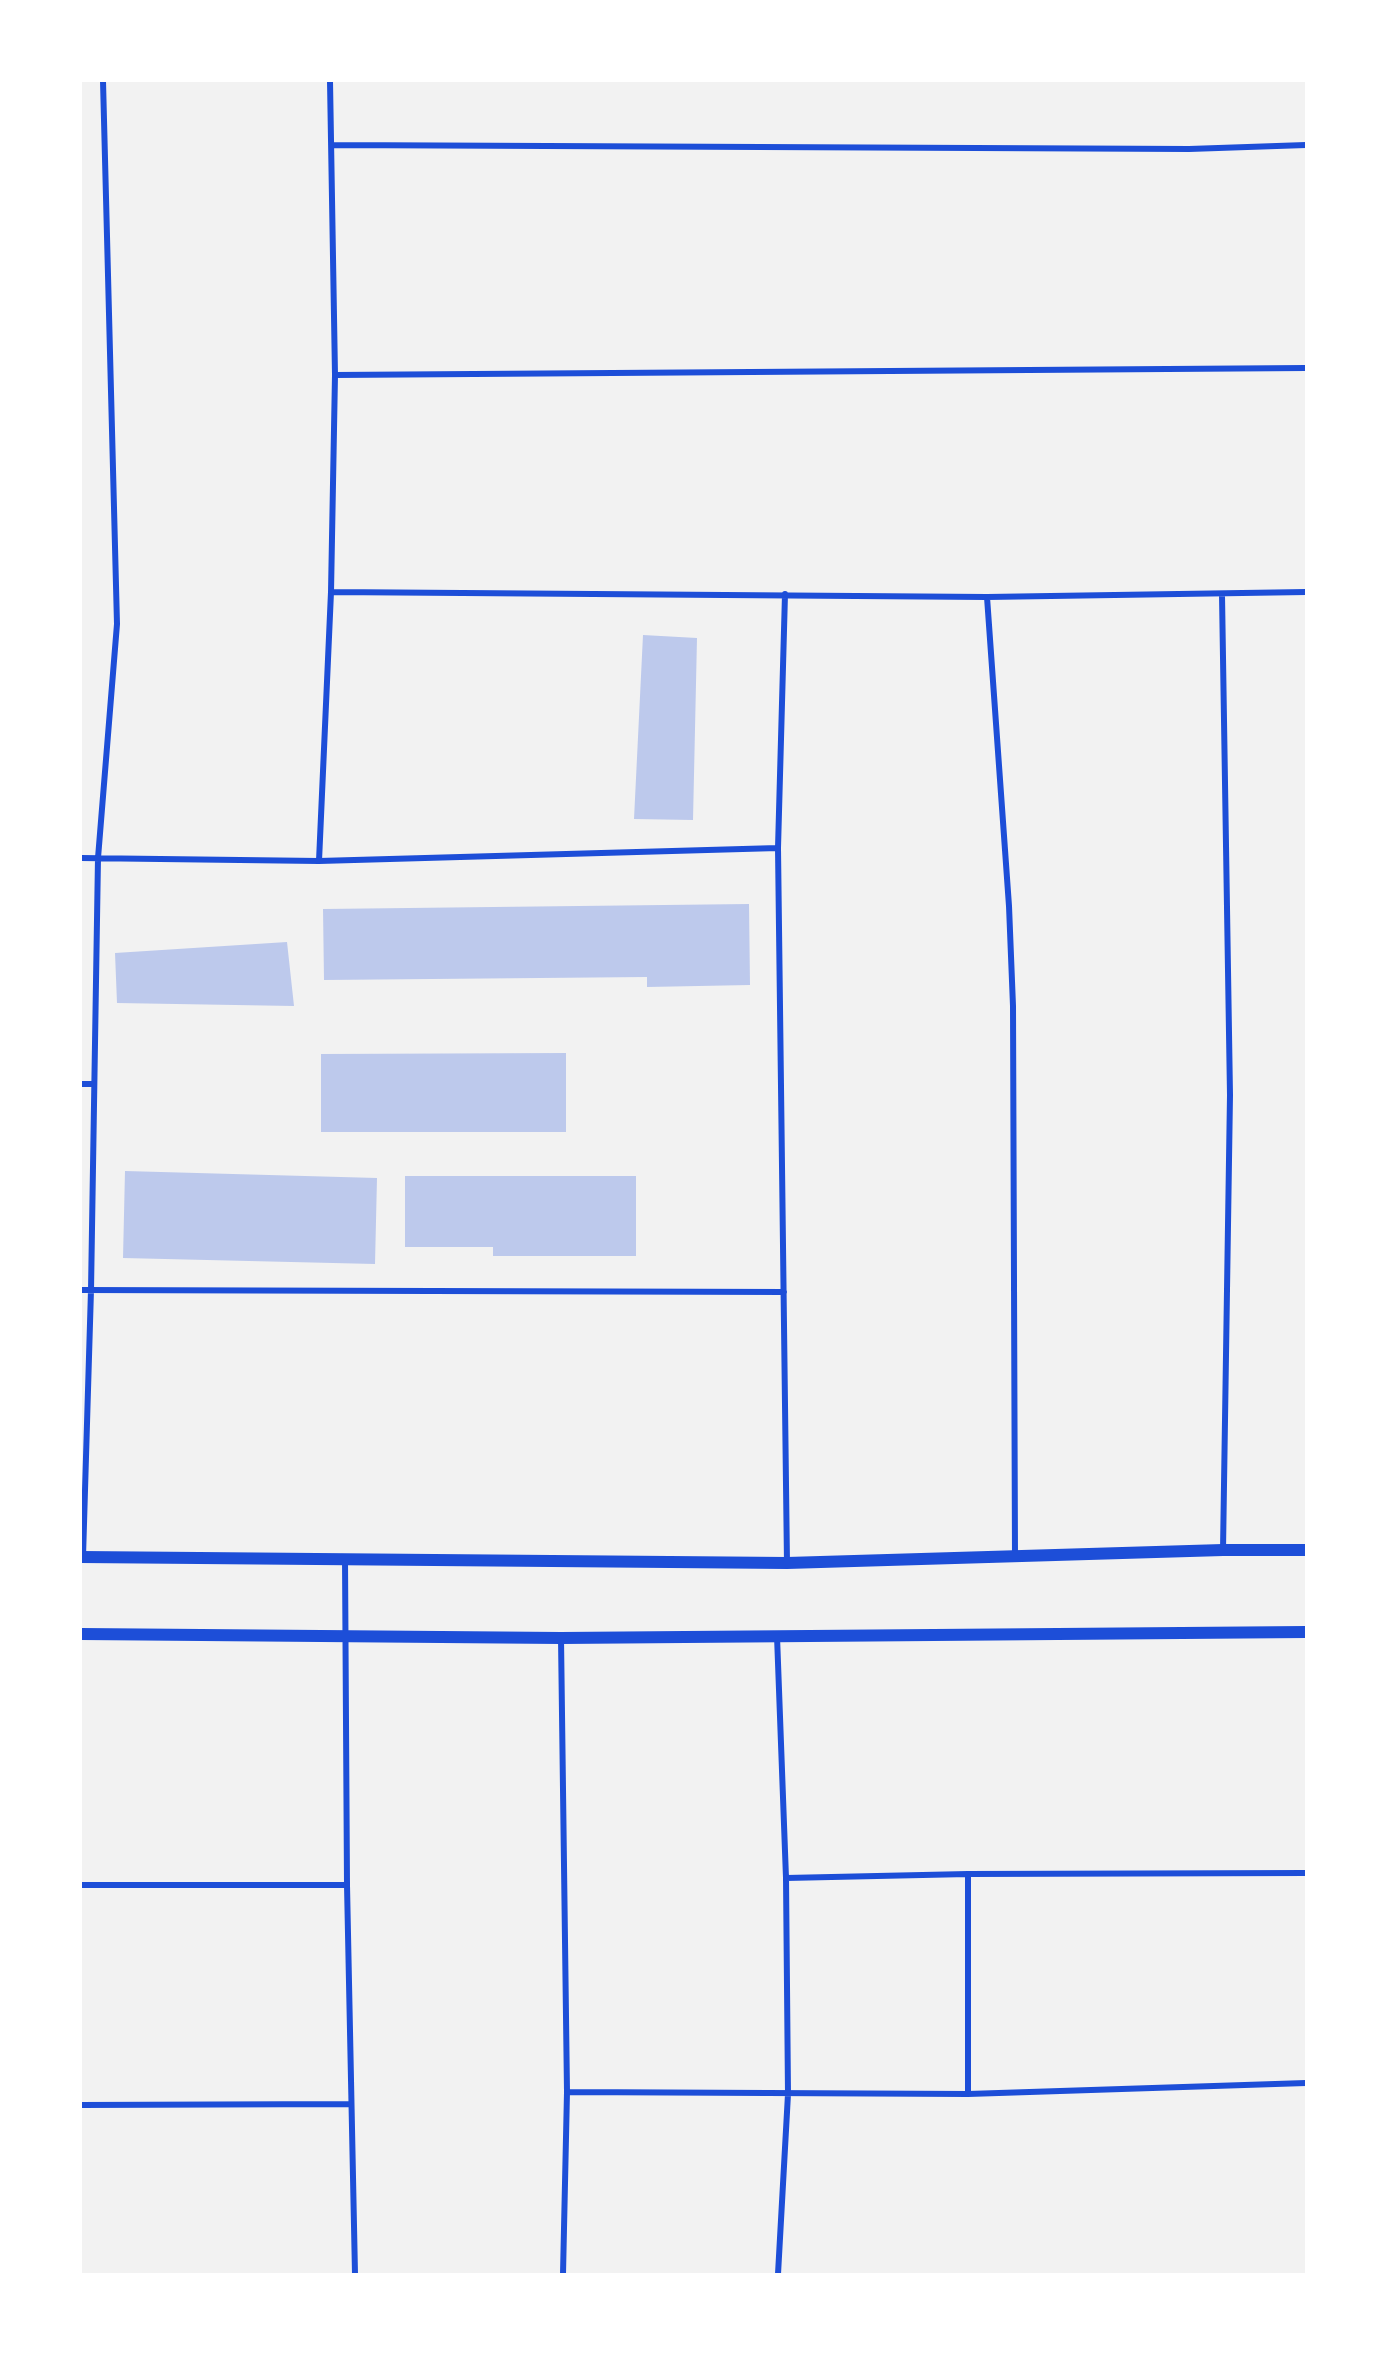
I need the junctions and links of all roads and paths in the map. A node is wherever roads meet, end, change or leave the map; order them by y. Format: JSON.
{"nodes":[{"id":1,"x":103,"y":81,"type":"edge"},
{"id":2,"x":330,"y":81,"type":"edge"},
{"id":3,"x":332,"y":145,"type":"junction"},
{"id":4,"x":1306,"y":145,"type":"edge"},
{"id":5,"x":1306,"y":368,"type":"edge"},
{"id":6,"x":335,"y":375,"type":"junction"},
{"id":7,"x":331,"y":592,"type":"junction"},
{"id":8,"x":1306,"y":592,"type":"edge"},
{"id":9,"x":785,"y":594,"type":"junction"},
{"id":10,"x":1222,"y":594,"type":"junction"},
{"id":11,"x":987,"y":597,"type":"junction"},
{"id":12,"x":778,"y":848,"type":"junction"},
{"id":13,"x":81,"y":858,"type":"edge"},
{"id":14,"x":98,"y":858,"type":"junction"},
{"id":15,"x":319,"y":861,"type":"junction"},
{"id":16,"x":81,"y":1084,"type":"edge"},
{"id":17,"x":94,"y":1084,"type":"junction"},
{"id":18,"x":81,"y":1290,"type":"edge"},
{"id":19,"x":91,"y":1290,"type":"junction"},
{"id":20,"x":784,"y":1292,"type":"junction"},
{"id":21,"x":1223,"y":1550,"type":"junction"},
{"id":22,"x":1306,"y":1550,"type":"edge"},
{"id":23,"x":82,"y":1557,"type":"edge"},
{"id":24,"x":1015,"y":1557,"type":"junction"},
{"id":25,"x":345,"y":1559,"type":"junction"},
{"id":26,"x":787,"y":1563,"type":"junction"},
{"id":27,"x":1306,"y":1632,"type":"edge"},
{"id":28,"x":81,"y":1634,"type":"edge"},
{"id":29,"x":345,"y":1636,"type":"junction"},
{"id":30,"x":777,"y":1636,"type":"junction"},
{"id":31,"x":561,"y":1638,"type":"junction"},
{"id":32,"x":1306,"y":1873,"type":"edge"},
{"id":33,"x":968,"y":1874,"type":"junction"},
{"id":34,"x":786,"y":1878,"type":"junction"},
{"id":35,"x":81,"y":1885,"type":"edge"},
{"id":36,"x":347,"y":1885,"type":"junction"},
{"id":37,"x":1306,"y":2083,"type":"edge"},
{"id":38,"x":567,"y":2092,"type":"junction"},
{"id":39,"x":788,"y":2094,"type":"junction"},
{"id":40,"x":968,"y":2094,"type":"junction"},
{"id":41,"x":81,"y":2104,"type":"edge"},
{"id":42,"x":351,"y":2104,"type":"junction"},
{"id":43,"x":355,"y":2274,"type":"edge"},
{"id":44,"x":563,"y":2274,"type":"edge"},
{"id":45,"x":778,"y":2274,"type":"edge"}],
"edges":[{"from":1,"to":14,"type":"street"},
{"from":2,"to":3,"type":"street"},
{"from":3,"to":4,"type":"street"},
{"from":3,"to":6,"type":"street"},
{"from":5,"to":6,"type":"street"},
{"from":6,"to":7,"type":"street"},
{"from":7,"to":9,"type":"street"},
{"from":7,"to":15,"type":"street"},
{"from":8,"to":10,"type":"street"},
{"from":9,"to":11,"type":"street"},
{"from":9,"to":12,"type":"street"},
{"from":10,"to":11,"type":"street"},
{"from":10,"to":21,"type":"street"},
{"from":11,"to":24,"type":"street"},
{"from":12,"to":15,"type":"street"},
{"from":12,"to":20,"type":"street"},
{"from":13,"to":14,"type":"street"},
{"from":14,"to":15,"type":"street"},
{"from":14,"to":17,"type":"street"},
{"from":16,"to":17,"type":"street"},
{"from":17,"to":19,"type":"street"},
{"from":18,"to":19,"type":"street"},
{"from":19,"to":20,"type":"street"},
{"from":19,"to":23,"type":"street"},
{"from":20,"to":26,"type":"street"},
{"from":21,"to":22,"type":"main road"},
{"from":21,"to":24,"type":"main road"},
{"from":23,"to":25,"type":"main road"},
{"from":24,"to":26,"type":"main road"},
{"from":25,"to":26,"type":"main road"},
{"from":25,"to":29,"type":"street"},
{"from":27,"to":30,"type":"main road"},
{"from":28,"to":29,"type":"main road"},
{"from":29,"to":31,"type":"main road"},
{"from":29,"to":36,"type":"street"},
{"from":30,"to":31,"type":"main road"},
{"from":30,"to":34,"type":"street"},
{"from":31,"to":38,"type":"street"},
{"from":32,"to":33,"type":"street"},
{"from":33,"to":34,"type":"street"},
{"from":33,"to":40,"type":"street"},
{"from":34,"to":39,"type":"street"},
{"from":35,"to":36,"type":"street"},
{"from":36,"to":42,"type":"street"},
{"from":37,"to":40,"type":"street"},
{"from":38,"to":39,"type":"street"},
{"from":38,"to":44,"type":"street"},
{"from":39,"to":40,"type":"street"},
{"from":39,"to":45,"type":"street"},
{"from":41,"to":42,"type":"street"},
{"from":42,"to":43,"type":"street"}]}
